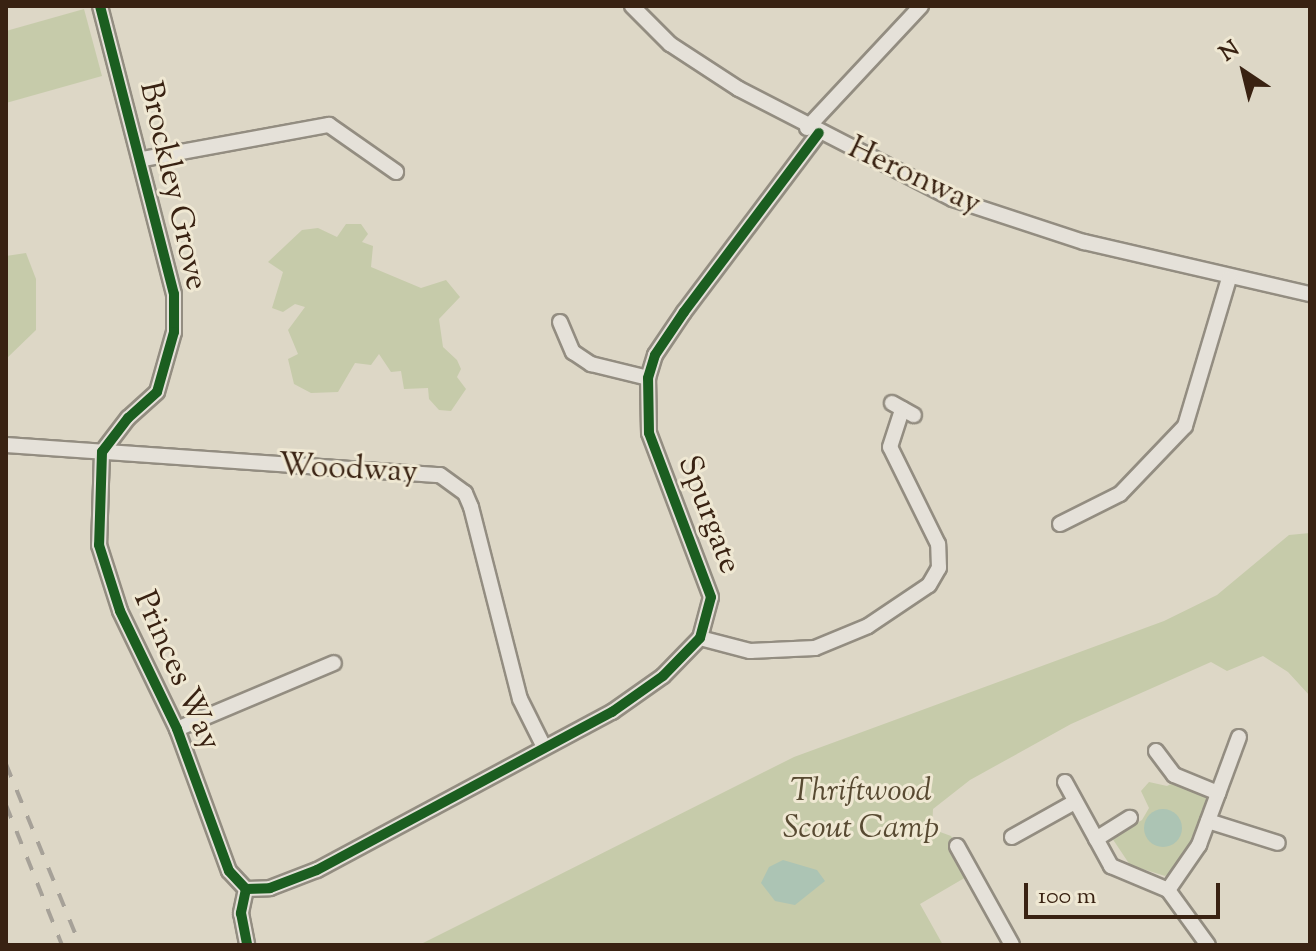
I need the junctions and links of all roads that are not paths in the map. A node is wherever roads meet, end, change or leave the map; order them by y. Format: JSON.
{"nodes":[{"id":1,"x":100,"y":6,"type":"edge"},
{"id":2,"x":632,"y":6,"type":"edge"},
{"id":3,"x":921,"y":6,"type":"edge"},
{"id":4,"x":813,"y":131,"type":"junction"},
{"id":5,"x":143,"y":159,"type":"junction"},
{"id":6,"x":396,"y":172,"type":"dead end"},
{"id":7,"x":1229,"y":278,"type":"junction"},
{"id":8,"x":1310,"y":294,"type":"edge"},
{"id":9,"x":560,"y":322,"type":"dead end"},
{"id":10,"x":648,"y":378,"type":"junction"},
{"id":11,"x":903,"y":409,"type":"dead end"},
{"id":12,"x":6,"y":445,"type":"edge"},
{"id":13,"x":102,"y":452,"type":"junction"},
{"id":14,"x":1060,"y":524,"type":"dead end"},
{"id":15,"x":700,"y":638,"type":"junction"},
{"id":16,"x":334,"y":663,"type":"dead end"},
{"id":17,"x":177,"y":729,"type":"junction"},
{"id":18,"x":1239,"y":737,"type":"dead end"},
{"id":19,"x":544,"y":747,"type":"junction"},
{"id":20,"x":1156,"y":751,"type":"dead end"},
{"id":21,"x":1065,"y":782,"type":"dead end"},
{"id":22,"x":1218,"y":793,"type":"junction"},
{"id":23,"x":1075,"y":802,"type":"junction"},
{"id":24,"x":1130,"y":818,"type":"dead end"},
{"id":25,"x":1208,"y":821,"type":"junction"},
{"id":26,"x":1012,"y":837,"type":"dead end"},
{"id":27,"x":1096,"y":839,"type":"junction"},
{"id":28,"x":1278,"y":843,"type":"dead end"},
{"id":29,"x":957,"y":846,"type":"dead end"},
{"id":30,"x":246,"y":889,"type":"junction"},
{"id":31,"x":1168,"y":890,"type":"junction"},
{"id":32,"x":247,"y":945,"type":"edge"},
{"id":33,"x":1012,"y":945,"type":"edge"},
{"id":34,"x":1208,"y":945,"type":"edge"}],
"edges":[{"from":1,"to":5,"type":"street","name":"Brockley Grove"},
{"from":2,"to":4,"type":"street","name":"Heronway"},
{"from":3,"to":4,"type":"street","name":"Spurgate"},
{"from":4,"to":7,"type":"street","name":"Heronway"},
{"from":4,"to":10,"type":"street","name":"Spurgate"},
{"from":5,"to":6,"type":"street"},
{"from":5,"to":13,"type":"street","name":"Brockley Grove"},
{"from":7,"to":8,"type":"street","name":"Heronway"},
{"from":7,"to":14,"type":"street"},
{"from":9,"to":10,"type":"street"},
{"from":10,"to":15,"type":"street","name":"Spurgate"},
{"from":11,"to":15,"type":"street"},
{"from":12,"to":13,"type":"street","name":"Woodway"},
{"from":13,"to":17,"type":"street","name":"Princes Way"},
{"from":13,"to":19,"type":"street","name":"Woodway"},
{"from":15,"to":19,"type":"street"},
{"from":16,"to":17,"type":"street"},
{"from":17,"to":30,"type":"street","name":"Princes Way"},
{"from":18,"to":22,"type":"street"},
{"from":19,"to":30,"type":"street"},
{"from":20,"to":22,"type":"street"},
{"from":21,"to":23,"type":"street"},
{"from":22,"to":25,"type":"street"},
{"from":23,"to":26,"type":"street"},
{"from":23,"to":27,"type":"street"},
{"from":24,"to":27,"type":"street"},
{"from":25,"to":28,"type":"street"},
{"from":25,"to":31,"type":"street"},
{"from":27,"to":31,"type":"street"},
{"from":29,"to":33,"type":"street"},
{"from":30,"to":32,"type":"street"},
{"from":31,"to":34,"type":"street"}]}
